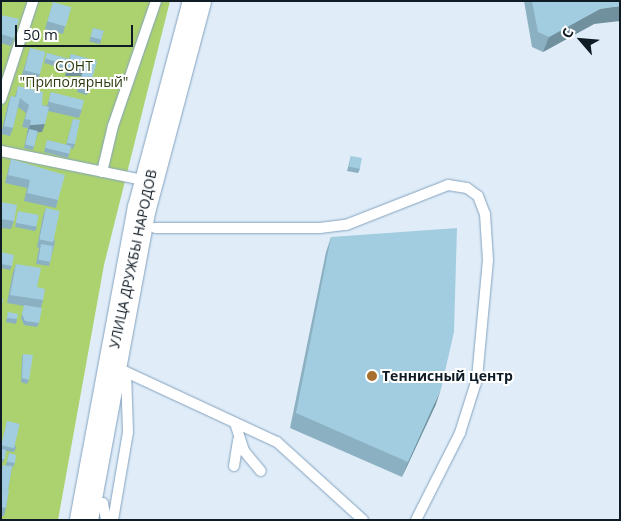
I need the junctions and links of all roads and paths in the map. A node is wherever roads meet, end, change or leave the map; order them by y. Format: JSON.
{"nodes":[{"id":1,"x":33,"y":1,"type":"edge"},
{"id":2,"x":156,"y":1,"type":"edge"},
{"id":3,"x":197,"y":1,"type":"edge"},
{"id":4,"x":214,"y":1,"type":"edge"},
{"id":5,"x":1,"y":99,"type":"edge"},
{"id":6,"x":1,"y":151,"type":"edge"},
{"id":7,"x":102,"y":172,"type":"junction"},
{"id":8,"x":148,"y":181,"type":"junction"},
{"id":9,"x":155,"y":228,"type":"junction"},
{"id":10,"x":126,"y":372,"type":"junction"},
{"id":11,"x":235,"y":423,"type":"junction"},
{"id":12,"x":238,"y":440,"type":"junction"},
{"id":13,"x":234,"y":466,"type":"dead end"},
{"id":14,"x":261,"y":470,"type":"dead end"},
{"id":15,"x":101,"y":516,"type":"edge"},
{"id":16,"x":363,"y":520,"type":"edge"},
{"id":17,"x":416,"y":520,"type":"edge"}],
"edges":[{"from":1,"to":5,"type":"lane"},
{"from":2,"to":7,"type":"lane"},
{"from":3,"to":8,"type":"main road","name":"УЛИЦА ДРУЖБЫ НАРОДОВ"},
{"from":4,"to":9,"type":"main road","name":"УЛИЦА ДРУЖБЫ НАРОДОВ"},
{"from":6,"to":7,"type":"lane"},
{"from":7,"to":8,"type":"lane"},
{"from":8,"to":15,"type":"main road","name":"УЛИЦА ДРУЖБЫ НАРОДОВ"},
{"from":9,"to":10,"type":"main road","name":"УЛИЦА ДРУЖБЫ НАРОДОВ"},
{"from":9,"to":17,"type":"lane"},
{"from":10,"to":11,"type":"lane"},
{"from":10,"to":15,"type":"main road","name":"УЛИЦА ДРУЖБЫ НАРОДОВ"},
{"from":11,"to":12,"type":"lane"},
{"from":11,"to":16,"type":"lane"},
{"from":12,"to":13,"type":"lane"},
{"from":12,"to":14,"type":"lane"}]}
